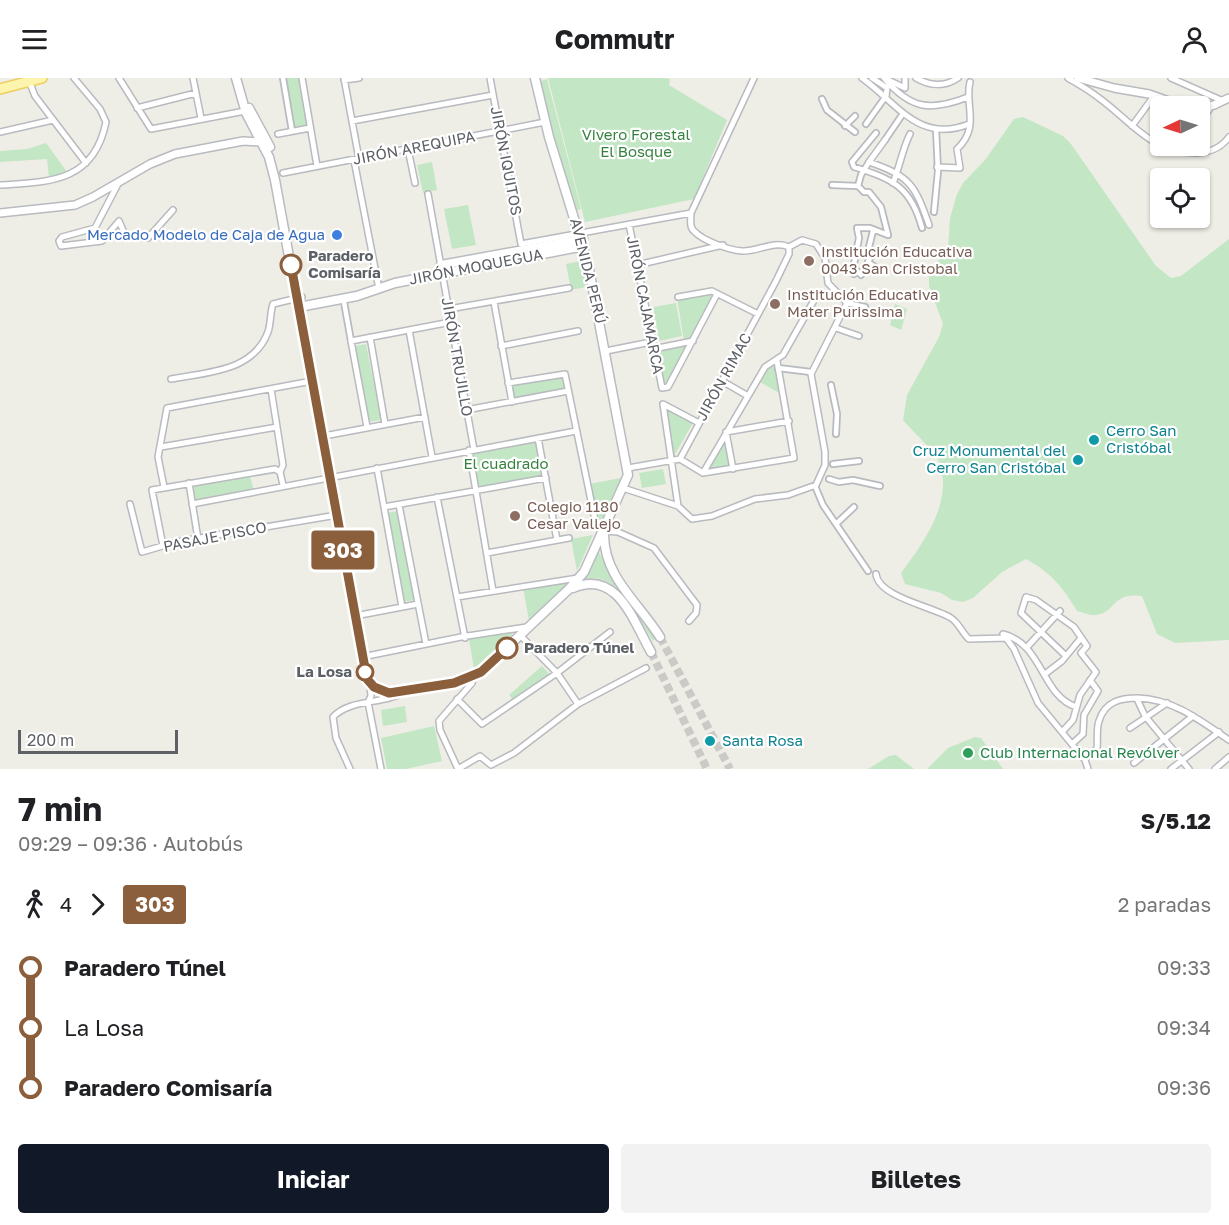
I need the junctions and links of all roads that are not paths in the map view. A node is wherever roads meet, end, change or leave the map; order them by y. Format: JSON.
{"nodes":[{"id":1,"x":42,"y":78,"type":"edge"},
{"id":2,"x":75,"y":78,"type":"edge"},
{"id":3,"x":193,"y":78,"type":"edge"},
{"id":4,"x":236,"y":78,"type":"edge"},
{"id":5,"x":241,"y":78,"type":"edge"},
{"id":6,"x":283,"y":78,"type":"edge"},
{"id":7,"x":302,"y":78,"type":"edge"},
{"id":8,"x":359,"y":78,"type":"edge"},
{"id":9,"x":490,"y":78,"type":"edge"},
{"id":10,"x":535,"y":78,"type":"edge"},
{"id":11,"x":754,"y":78,"type":"edge"},
{"id":12,"x":862,"y":78,"type":"edge"},
{"id":13,"x":872,"y":78,"type":"edge"},
{"id":14,"x":884,"y":78,"type":"edge"},
{"id":15,"x":905,"y":78,"type":"edge"},
{"id":16,"x":916,"y":78,"type":"edge"},
{"id":17,"x":958,"y":78,"type":"edge"},
{"id":18,"x":1068,"y":78,"type":"edge"},
{"id":19,"x":1078,"y":78,"type":"edge"},
{"id":20,"x":1174,"y":78,"type":"edge"},
{"id":21,"x":121,"y":79,"type":"edge"},
{"id":22,"x":344,"y":79,"type":"edge"},
{"id":23,"x":29,"y":80,"type":"edge"},
{"id":24,"x":1189,"y":81,"type":"edge"},
{"id":25,"x":970,"y":82,"type":"dead end"},
{"id":26,"x":0,"y":89,"type":"edge"},
{"id":27,"x":196,"y":93,"type":"junction"},
{"id":28,"x":493,"y":94,"type":"junction"},
{"id":29,"x":886,"y":96,"type":"junction"},
{"id":30,"x":1154,"y":96,"type":"edge"},
{"id":31,"x":968,"y":98,"type":"junction"},
{"id":32,"x":822,"y":99,"type":"dead end"},
{"id":33,"x":1226,"y":99,"type":"edge"},
{"id":34,"x":1150,"y":101,"type":"edge"},
{"id":35,"x":1211,"y":106,"type":"edge"},
{"id":36,"x":137,"y":108,"type":"junction"},
{"id":37,"x":245,"y":111,"type":"junction"},
{"id":38,"x":902,"y":115,"type":"junction"},
{"id":39,"x":855,"y":116,"type":"dead end"},
{"id":40,"x":201,"y":118,"type":"junction"},
{"id":41,"x":53,"y":120,"type":"junction"},
{"id":42,"x":352,"y":121,"type":"junction"},
{"id":43,"x":545,"y":122,"type":"junction"},
{"id":44,"x":253,"y":123,"type":"junction"},
{"id":45,"x":866,"y":124,"type":"dead end"},
{"id":46,"x":969,"y":124,"type":"junction"},
{"id":47,"x":845,"y":126,"type":"junction"},
{"id":48,"x":1131,"y":126,"type":"junction"},
{"id":49,"x":310,"y":128,"type":"junction"},
{"id":50,"x":936,"y":129,"type":"junction"},
{"id":51,"x":500,"y":131,"type":"junction"},
{"id":52,"x":0,"y":132,"type":"edge"},
{"id":53,"x":292,"y":132,"type":"junction"},
{"id":54,"x":855,"y":132,"type":"dead end"},
{"id":55,"x":278,"y":134,"type":"dead end"},
{"id":56,"x":876,"y":134,"type":"dead end"},
{"id":57,"x":910,"y":134,"type":"dead end"},
{"id":58,"x":1229,"y":137,"type":"edge"},
{"id":59,"x":885,"y":140,"type":"joint"},
{"id":60,"x":1150,"y":140,"type":"edge"},
{"id":61,"x":243,"y":141,"type":"junction"},
{"id":62,"x":261,"y":142,"type":"junction"},
{"id":63,"x":408,"y":149,"type":"junction"},
{"id":64,"x":1210,"y":150,"type":"edge"},
{"id":65,"x":356,"y":159,"type":"junction"},
{"id":66,"x":869,"y":162,"type":"junction"},
{"id":67,"x":86,"y":163,"type":"junction"},
{"id":68,"x":317,"y":166,"type":"junction"},
{"id":69,"x":937,"y":167,"type":"junction"},
{"id":70,"x":864,"y":170,"type":"junction"},
{"id":71,"x":897,"y":172,"type":"junction"},
{"id":72,"x":283,"y":173,"type":"dead end"},
{"id":73,"x":120,"y":180,"type":"junction"},
{"id":74,"x":415,"y":183,"type":"dead end"},
{"id":75,"x":893,"y":183,"type":"junction"},
{"id":76,"x":0,"y":184,"type":"edge"},
{"id":77,"x":832,"y":185,"type":"dead end"},
{"id":78,"x":858,"y":186,"type":"junction"},
{"id":79,"x":428,"y":194,"type":"dead end"},
{"id":80,"x":173,"y":210,"type":"dead end"},
{"id":81,"x":934,"y":212,"type":"dead end"},
{"id":82,"x":0,"y":213,"type":"edge"},
{"id":83,"x":691,"y":213,"type":"junction"},
{"id":84,"x":629,"y":224,"type":"junction"},
{"id":85,"x":929,"y":225,"type":"dead end"},
{"id":86,"x":922,"y":228,"type":"dead end"},
{"id":87,"x":873,"y":231,"type":"junction"},
{"id":88,"x":582,"y":239,"type":"junction"},
{"id":89,"x":723,"y":245,"type":"junction"},
{"id":90,"x":789,"y":247,"type":"junction"},
{"id":91,"x":637,"y":265,"type":"junction"},
{"id":92,"x":875,"y":267,"type":"dead end"},
{"id":93,"x":441,"y":269,"type":"junction"},
{"id":94,"x":861,"y":275,"type":"dead end"},
{"id":95,"x":568,"y":288,"type":"dead end"},
{"id":96,"x":379,"y":289,"type":"junction"},
{"id":97,"x":717,"y":294,"type":"junction"},
{"id":98,"x":817,"y":295,"type":"dead end"},
{"id":99,"x":678,"y":297,"type":"dead end"},
{"id":100,"x":344,"y":302,"type":"dead end"},
{"id":101,"x":494,"y":302,"type":"junction"},
{"id":102,"x":847,"y":303,"type":"junction"},
{"id":103,"x":301,"y":305,"type":"junction"},
{"id":104,"x":865,"y":307,"type":"dead end"},
{"id":105,"x":449,"y":309,"type":"junction"},
{"id":106,"x":758,"y":314,"type":"junction"},
{"id":107,"x":451,"y":322,"type":"junction"},
{"id":108,"x":836,"y":328,"type":"junction"},
{"id":109,"x":409,"y":330,"type":"junction"},
{"id":110,"x":578,"y":331,"type":"dead end"},
{"id":111,"x":859,"y":336,"type":"dead end"},
{"id":112,"x":370,"y":337,"type":"junction"},
{"id":113,"x":351,"y":341,"type":"junction"},
{"id":114,"x":651,"y":342,"type":"junction"},
{"id":115,"x":693,"y":342,"type":"junction"},
{"id":116,"x":501,"y":345,"type":"junction"},
{"id":117,"x":653,"y":349,"type":"junction"},
{"id":118,"x":606,"y":351,"type":"junction"},
{"id":119,"x":777,"y":361,"type":"junction"},
{"id":120,"x":778,"y":368,"type":"junction"},
{"id":121,"x":811,"y":372,"type":"junction"},
{"id":122,"x":171,"y":379,"type":"dead end"},
{"id":123,"x":314,"y":381,"type":"junction"},
{"id":124,"x":722,"y":381,"type":"junction"},
{"id":125,"x":508,"y":383,"type":"junction"},
{"id":126,"x":831,"y":385,"type":"dead end"},
{"id":127,"x":271,"y":389,"type":"junction"},
{"id":128,"x":568,"y":391,"type":"junction"},
{"id":129,"x":748,"y":396,"type":"junction"},
{"id":130,"x":512,"y":402,"type":"junction"},
{"id":131,"x":466,"y":410,"type":"junction"},
{"id":132,"x":425,"y":417,"type":"junction"},
{"id":133,"x":789,"y":421,"type":"junction"},
{"id":134,"x":699,"y":423,"type":"junction"},
{"id":135,"x":385,"y":424,"type":"junction"},
{"id":136,"x":277,"y":427,"type":"junction"},
{"id":137,"x":367,"y":427,"type":"junction"},
{"id":138,"x":576,"y":431,"type":"junction"},
{"id":139,"x":726,"y":432,"type":"junction"},
{"id":140,"x":836,"y":434,"type":"dead end"},
{"id":141,"x":324,"y":436,"type":"junction"},
{"id":142,"x":538,"y":438,"type":"junction"},
{"id":143,"x":161,"y":447,"type":"junction"},
{"id":144,"x":471,"y":450,"type":"junction"},
{"id":145,"x":432,"y":457,"type":"junction"},
{"id":146,"x":680,"y":459,"type":"junction"},
{"id":147,"x":673,"y":460,"type":"junction"},
{"id":148,"x":859,"y":461,"type":"dead end"},
{"id":149,"x":833,"y":464,"type":"dead end"},
{"id":150,"x":377,"y":468,"type":"junction"},
{"id":151,"x":628,"y":468,"type":"junction"},
{"id":152,"x":733,"y":469,"type":"junction"},
{"id":153,"x":280,"y":472,"type":"junction"},
{"id":154,"x":703,"y":473,"type":"junction"},
{"id":155,"x":330,"y":476,"type":"junction"},
{"id":156,"x":546,"y":478,"type":"junction"},
{"id":157,"x":829,"y":479,"type":"dead end"},
{"id":158,"x":189,"y":483,"type":"junction"},
{"id":159,"x":283,"y":485,"type":"junction"},
{"id":160,"x":815,"y":486,"type":"junction"},
{"id":161,"x":880,"y":486,"type":"dead end"},
{"id":162,"x":164,"y":487,"type":"junction"},
{"id":163,"x":623,"y":488,"type":"junction"},
{"id":164,"x":476,"y":491,"type":"junction"},
{"id":165,"x":438,"y":498,"type":"junction"},
{"id":166,"x":130,"y":504,"type":"dead end"},
{"id":167,"x":192,"y":504,"type":"junction"},
{"id":168,"x":399,"y":505,"type":"junction"},
{"id":169,"x":678,"y":506,"type":"junction"},
{"id":170,"x":384,"y":507,"type":"junction"},
{"id":171,"x":854,"y":507,"type":"dead end"},
{"id":172,"x":338,"y":515,"type":"junction"},
{"id":173,"x":836,"y":524,"type":"junction"},
{"id":174,"x":604,"y":531,"type":"junction"},
{"id":175,"x":569,"y":538,"type":"dead end"},
{"id":176,"x":198,"y":539,"type":"junction"},
{"id":177,"x":557,"y":540,"type":"junction"},
{"id":178,"x":163,"y":546,"type":"junction"},
{"id":179,"x":487,"y":553,"type":"junction"},
{"id":180,"x":868,"y":571,"type":"dead end"},
{"id":181,"x":876,"y":574,"type":"dead end"},
{"id":182,"x":580,"y":577,"type":"junction"},
{"id":183,"x":569,"y":589,"type":"junction"},
{"id":184,"x":494,"y":591,"type":"junction"},
{"id":185,"x":457,"y":597,"type":"junction"},
{"id":186,"x":418,"y":604,"type":"junction"},
{"id":187,"x":402,"y":607,"type":"junction"},
{"id":188,"x":1060,"y":611,"type":"dead end"},
{"id":189,"x":355,"y":616,"type":"junction"},
{"id":190,"x":1056,"y":616,"type":"junction"},
{"id":191,"x":689,"y":621,"type":"dead end"},
{"id":192,"x":528,"y":627,"type":"junction"},
{"id":193,"x":610,"y":632,"type":"dead end"},
{"id":194,"x":1042,"y":633,"type":"junction"},
{"id":195,"x":520,"y":636,"type":"junction"},
{"id":196,"x":660,"y":637,"type":"tunnel mouth"},
{"id":197,"x":465,"y":638,"type":"junction"},
{"id":198,"x":1006,"y":638,"type":"junction"},
{"id":199,"x":1081,"y":638,"type":"junction"},
{"id":200,"x":426,"y":644,"type":"junction"},
{"id":201,"x":1028,"y":646,"type":"junction"},
{"id":202,"x":651,"y":652,"type":"tunnel mouth"},
{"id":203,"x":362,"y":657,"type":"junction"},
{"id":204,"x":1066,"y":657,"type":"junction"},
{"id":205,"x":646,"y":668,"type":"dead end"},
{"id":206,"x":557,"y":673,"type":"junction"},
{"id":207,"x":1045,"y":674,"type":"junction"},
{"id":208,"x":473,"y":677,"type":"junction"},
{"id":209,"x":1090,"y":680,"type":"junction"},
{"id":210,"x":459,"y":682,"type":"junction"},
{"id":211,"x":370,"y":683,"type":"junction"},
{"id":212,"x":406,"y":692,"type":"junction"},
{"id":213,"x":464,"y":692,"type":"junction"},
{"id":214,"x":457,"y":699,"type":"junction"},
{"id":215,"x":1137,"y":699,"type":"junction"},
{"id":216,"x":368,"y":702,"type":"junction"},
{"id":217,"x":1167,"y":703,"type":"junction"},
{"id":218,"x":578,"y":704,"type":"junction"},
{"id":219,"x":1076,"y":707,"type":"junction"},
{"id":220,"x":1145,"y":716,"type":"junction"},
{"id":221,"x":1193,"y":716,"type":"junction"},
{"id":222,"x":1073,"y":720,"type":"junction"},
{"id":223,"x":1084,"y":724,"type":"junction"},
{"id":224,"x":1130,"y":728,"type":"dead end"},
{"id":225,"x":1063,"y":731,"type":"junction"},
{"id":226,"x":1219,"y":732,"type":"junction"},
{"id":227,"x":1166,"y":739,"type":"junction"},
{"id":228,"x":1229,"y":740,"type":"edge"},
{"id":229,"x":1072,"y":744,"type":"junction"},
{"id":230,"x":1229,"y":757,"type":"edge"},
{"id":231,"x":1085,"y":760,"type":"junction"},
{"id":232,"x":1182,"y":760,"type":"junction"},
{"id":233,"x":1134,"y":763,"type":"dead end"},
{"id":234,"x":350,"y":769,"type":"edge"},
{"id":235,"x":381,"y":769,"type":"edge"},
{"id":236,"x":458,"y":769,"type":"edge"},
{"id":237,"x":1088,"y":769,"type":"edge"},
{"id":238,"x":1171,"y":769,"type":"edge"},
{"id":239,"x":1190,"y":769,"type":"edge"},
{"id":240,"x":1215,"y":769,"type":"edge"}],
"edges":[{"from":1,"to":23,"type":"main road"},
{"from":2,"to":67,"type":"street"},
{"from":3,"to":27,"type":"street"},
{"from":4,"to":37,"type":"main road"},
{"from":5,"to":44,"type":"main road"},
{"from":6,"to":53,"type":"street"},
{"from":7,"to":49,"type":"street"},
{"from":8,"to":22,"type":"street"},
{"from":9,"to":28,"type":"street","name":"JIRÓN IQUITOS"},
{"from":10,"to":43,"type":"main road","name":"AVENIDA PERÚ"},
{"from":11,"to":83,"type":"street"},
{"from":12,"to":29,"type":"street"},
{"from":13,"to":29,"type":"street"},
{"from":14,"to":15,"type":"street"},
{"from":14,"to":31,"type":"street"},
{"from":16,"to":17,"type":"street"},
{"from":18,"to":48,"type":"street"},
{"from":19,"to":30,"type":"street"},
{"from":20,"to":24,"type":"street"},
{"from":21,"to":36,"type":"street"},
{"from":22,"to":42,"type":"street"},
{"from":23,"to":26,"type":"main road"},
{"from":23,"to":41,"type":"street"},
{"from":24,"to":33,"type":"street"},
{"from":25,"to":31,"type":"street"},
{"from":27,"to":36,"type":"street"},
{"from":27,"to":40,"type":"street"},
{"from":28,"to":42,"type":"street"},
{"from":28,"to":51,"type":"street","name":"JIRÓN IQUITOS"},
{"from":29,"to":38,"type":"street"},
{"from":29,"to":45,"type":"street"},
{"from":31,"to":46,"type":"street"},
{"from":32,"to":47,"type":"street"},
{"from":33,"to":35,"type":"street"},
{"from":34,"to":48,"type":"street"},
{"from":36,"to":40,"type":"street"},
{"from":37,"to":40,"type":"street"},
{"from":37,"to":44,"type":"main road"},
{"from":38,"to":50,"type":"street"},
{"from":38,"to":59,"type":"street"},
{"from":39,"to":47,"type":"street"},
{"from":41,"to":52,"type":"street"},
{"from":41,"to":67,"type":"street"},
{"from":42,"to":65,"type":"street"},
{"from":43,"to":51,"type":"street","name":"JIRÓN AREQUIPA"},
{"from":43,"to":88,"type":"main road","name":"AVENIDA PERÚ"},
{"from":44,"to":61,"type":"street"},
{"from":44,"to":62,"type":"main road"},
{"from":44,"to":103,"type":"main road"},
{"from":46,"to":50,"type":"street"},
{"from":46,"to":69,"type":"street"},
{"from":47,"to":54,"type":"street"},
{"from":48,"to":60,"type":"street"},
{"from":49,"to":53,"type":"street"},
{"from":49,"to":68,"type":"street"},
{"from":50,"to":69,"type":"street"},
{"from":51,"to":63,"type":"street","name":"JIRÓN AREQUIPA"},
{"from":51,"to":88,"type":"street","name":"JIRÓN IQUITOS"},
{"from":53,"to":55,"type":"street"},
{"from":56,"to":70,"type":"street"},
{"from":57,"to":71,"type":"street"},
{"from":58,"to":64,"type":"street"},
{"from":59,"to":66,"type":"street"},
{"from":61,"to":62,"type":"street"},
{"from":61,"to":73,"type":"street"},
{"from":62,"to":103,"type":"main road"},
{"from":63,"to":65,"type":"street","name":"JIRÓN AREQUIPA"},
{"from":63,"to":74,"type":"street"},
{"from":65,"to":68,"type":"street","name":"JIRÓN AREQUIPA"},
{"from":65,"to":96,"type":"street"},
{"from":66,"to":70,"type":"street"},
{"from":66,"to":71,"type":"street"},
{"from":67,"to":76,"type":"street"},
{"from":68,"to":72,"type":"street","name":"JIRÓN AREQUIPA"},
{"from":69,"to":81,"type":"street"},
{"from":70,"to":75,"type":"street"},
{"from":70,"to":78,"type":"street"},
{"from":71,"to":75,"type":"street"},
{"from":71,"to":85,"type":"street"},
{"from":73,"to":80,"type":"street"},
{"from":73,"to":82,"type":"street"},
{"from":75,"to":86,"type":"street"},
{"from":77,"to":78,"type":"street"},
{"from":78,"to":87,"type":"street"},
{"from":79,"to":93,"type":"street","name":"JIRÓN TRUJILLO"},
{"from":83,"to":84,"type":"street"},
{"from":83,"to":89,"type":"street"},
{"from":84,"to":88,"type":"street"},
{"from":84,"to":91,"type":"street","name":"JIRÓN CAJAMARCA"},
{"from":87,"to":92,"type":"street"},
{"from":87,"to":94,"type":"street"},
{"from":88,"to":93,"type":"main road","name":"JIRÓN MOQUEGUA"},
{"from":88,"to":118,"type":"main road","name":"AVENIDA PERÚ"},
{"from":89,"to":90,"type":"street"},
{"from":89,"to":91,"type":"street"},
{"from":90,"to":102,"type":"street"},
{"from":90,"to":106,"type":"street","name":"JIRÓN RIMAC"},
{"from":91,"to":114,"type":"street","name":"JIRÓN CAJAMARCA"},
{"from":93,"to":96,"type":"main road","name":"JIRÓN MOQUEGUA"},
{"from":93,"to":105,"type":"street","name":"JIRÓN TRUJILLO"},
{"from":95,"to":101,"type":"street"},
{"from":96,"to":103,"type":"main road","name":"JIRÓN MOQUEGUA"},
{"from":97,"to":99,"type":"street"},
{"from":97,"to":106,"type":"street"},
{"from":97,"to":115,"type":"street"},
{"from":98,"to":119,"type":"street"},
{"from":100,"to":113,"type":"street"},
{"from":101,"to":105,"type":"street"},
{"from":101,"to":116,"type":"street"},
{"from":102,"to":104,"type":"street"},
{"from":102,"to":108,"type":"street"},
{"from":103,"to":122,"type":"street"},
{"from":103,"to":123,"type":"main road"},
{"from":105,"to":107,"type":"street","name":"JIRÓN TRUJILLO"},
{"from":106,"to":124,"type":"street","name":"JIRÓN RIMAC"},
{"from":107,"to":109,"type":"street"},
{"from":107,"to":131,"type":"street","name":"JIRÓN TRUJILLO"},
{"from":108,"to":111,"type":"street"},
{"from":108,"to":121,"type":"street"},
{"from":109,"to":112,"type":"street"},
{"from":109,"to":132,"type":"street"},
{"from":110,"to":116,"type":"street"},
{"from":112,"to":113,"type":"street"},
{"from":112,"to":135,"type":"street"},
{"from":113,"to":137,"type":"street"},
{"from":114,"to":117,"type":"street","name":"JIRÓN CAJAMARCA"},
{"from":114,"to":118,"type":"street"},
{"from":115,"to":117,"type":"street"},
{"from":115,"to":117,"type":"street","name":"JIRÓN CAJAMARCA"},
{"from":116,"to":125,"type":"street"},
{"from":118,"to":151,"type":"main road","name":"AVENIDA PERÚ"},
{"from":119,"to":120,"type":"street"},
{"from":119,"to":129,"type":"street"},
{"from":120,"to":121,"type":"street"},
{"from":120,"to":133,"type":"street"},
{"from":121,"to":160,"type":"street"},
{"from":123,"to":127,"type":"street"},
{"from":123,"to":141,"type":"main road"},
{"from":124,"to":129,"type":"street"},
{"from":124,"to":134,"type":"street","name":"JIRÓN RIMAC"},
{"from":125,"to":128,"type":"street"},
{"from":125,"to":130,"type":"street"},
{"from":126,"to":140,"type":"street"},
{"from":127,"to":136,"type":"street"},
{"from":127,"to":143,"type":"street"},
{"from":128,"to":130,"type":"street"},
{"from":128,"to":138,"type":"street"},
{"from":129,"to":139,"type":"street"},
{"from":130,"to":131,"type":"street"},
{"from":131,"to":144,"type":"street","name":"JIRÓN TRUJILLO"},
{"from":132,"to":135,"type":"street"},
{"from":132,"to":145,"type":"street"},
{"from":133,"to":139,"type":"street"},
{"from":133,"to":152,"type":"street"},
{"from":134,"to":146,"type":"street","name":"JIRÓN RIMAC"},
{"from":134,"to":147,"type":"street"},
{"from":135,"to":137,"type":"street"},
{"from":136,"to":143,"type":"street"},
{"from":136,"to":153,"type":"street"},
{"from":137,"to":141,"type":"street"},
{"from":138,"to":142,"type":"street"},
{"from":138,"to":174,"type":"street"},
{"from":139,"to":152,"type":"street"},
{"from":139,"to":154,"type":"street"},
{"from":141,"to":155,"type":"main road"},
{"from":142,"to":144,"type":"street"},
{"from":142,"to":156,"type":"street"},
{"from":143,"to":162,"type":"street"},
{"from":144,"to":145,"type":"street"},
{"from":144,"to":164,"type":"street","name":"JIRÓN TRUJILLO"},
{"from":145,"to":150,"type":"street"},
{"from":146,"to":147,"type":"street"},
{"from":146,"to":154,"type":"street"},
{"from":147,"to":151,"type":"street"},
{"from":147,"to":169,"type":"street"},
{"from":148,"to":149,"type":"street"},
{"from":150,"to":155,"type":"street"},
{"from":150,"to":170,"type":"street"},
{"from":151,"to":163,"type":"main road"},
{"from":152,"to":154,"type":"street"},
{"from":153,"to":158,"type":"street"},
{"from":153,"to":159,"type":"street"},
{"from":155,"to":159,"type":"street"},
{"from":155,"to":172,"type":"main road"},
{"from":156,"to":164,"type":"street"},
{"from":156,"to":177,"type":"street"},
{"from":157,"to":161,"type":"street"},
{"from":158,"to":162,"type":"street"},
{"from":158,"to":167,"type":"street"},
{"from":159,"to":167,"type":"street"},
{"from":160,"to":169,"type":"street"},
{"from":160,"to":173,"type":"street"},
{"from":162,"to":178,"type":"street"},
{"from":163,"to":169,"type":"street"},
{"from":163,"to":174,"type":"main road"},
{"from":164,"to":165,"type":"street"},
{"from":164,"to":179,"type":"street","name":"JIRÓN TRUJILLO"},
{"from":165,"to":168,"type":"street"},
{"from":165,"to":185,"type":"street"},
{"from":166,"to":178,"type":"street","name":"PASAJE PISCO"},
{"from":167,"to":176,"type":"street"},
{"from":168,"to":170,"type":"street"},
{"from":168,"to":186,"type":"street"},
{"from":170,"to":187,"type":"street"},
{"from":171,"to":173,"type":"street"},
{"from":172,"to":176,"type":"street","name":"PASAJE PISCO"},
{"from":172,"to":189,"type":"main road"},
{"from":173,"to":180,"type":"street"},
{"from":174,"to":182,"type":"main road"},
{"from":174,"to":191,"type":"street"},
{"from":174,"to":196,"type":"main road"},
{"from":175,"to":177,"type":"street"},
{"from":176,"to":178,"type":"street","name":"PASAJE PISCO"},
{"from":177,"to":179,"type":"street"},
{"from":179,"to":184,"type":"street","name":"JIRÓN TRUJILLO"},
{"from":181,"to":198,"type":"street"},
{"from":182,"to":183,"type":"main road"},
{"from":182,"to":184,"type":"street"},
{"from":183,"to":192,"type":"main road"},
{"from":183,"to":202,"type":"main road"},
{"from":184,"to":185,"type":"street"},
{"from":185,"to":197,"type":"street"},
{"from":186,"to":187,"type":"street"},
{"from":186,"to":200,"type":"street"},
{"from":187,"to":189,"type":"street"},
{"from":188,"to":190,"type":"street"},
{"from":189,"to":203,"type":"main road"},
{"from":190,"to":194,"type":"street"},
{"from":190,"to":194,"type":"street"},
{"from":190,"to":199,"type":"street"},
{"from":192,"to":195,"type":"main road"},
{"from":192,"to":197,"type":"street"},
{"from":193,"to":206,"type":"street"},
{"from":194,"to":201,"type":"street"},
{"from":194,"to":204,"type":"street"},
{"from":195,"to":206,"type":"street"},
{"from":195,"to":208,"type":"main road"},
{"from":197,"to":200,"type":"street"},
{"from":198,"to":201,"type":"street"},
{"from":198,"to":225,"type":"street"},
{"from":199,"to":204,"type":"street"},
{"from":199,"to":209,"type":"street"},
{"from":200,"to":203,"type":"street"},
{"from":201,"to":207,"type":"street"},
{"from":203,"to":211,"type":"main road"},
{"from":204,"to":207,"type":"street"},
{"from":205,"to":218,"type":"street"},
{"from":206,"to":214,"type":"street"},
{"from":206,"to":218,"type":"street"},
{"from":207,"to":219,"type":"street"},
{"from":208,"to":210,"type":"main road"},
{"from":208,"to":213,"type":"street"},
{"from":209,"to":219,"type":"street"},
{"from":209,"to":223,"type":"street"},
{"from":210,"to":212,"type":"main road"},
{"from":210,"to":213,"type":"street"},
{"from":211,"to":212,"type":"main road"},
{"from":211,"to":216,"type":"street"},
{"from":212,"to":216,"type":"street"},
{"from":213,"to":214,"type":"street"},
{"from":214,"to":236,"type":"street"},
{"from":215,"to":217,"type":"street"},
{"from":215,"to":220,"type":"street"},
{"from":215,"to":231,"type":"street"},
{"from":216,"to":234,"type":"street"},
{"from":216,"to":235,"type":"street"},
{"from":217,"to":220,"type":"street"},
{"from":217,"to":221,"type":"street"},
{"from":218,"to":236,"type":"street"},
{"from":219,"to":222,"type":"street"},
{"from":220,"to":224,"type":"street"},
{"from":220,"to":227,"type":"street"},
{"from":221,"to":226,"type":"street"},
{"from":221,"to":227,"type":"street"},
{"from":222,"to":223,"type":"street"},
{"from":222,"to":225,"type":"street"},
{"from":223,"to":229,"type":"street"},
{"from":225,"to":229,"type":"street"},
{"from":226,"to":228,"type":"street"},
{"from":226,"to":232,"type":"street"},
{"from":227,"to":232,"type":"street"},
{"from":227,"to":233,"type":"street"},
{"from":229,"to":231,"type":"street"},
{"from":230,"to":240,"type":"street"},
{"from":231,"to":237,"type":"street"},
{"from":232,"to":238,"type":"street"},
{"from":232,"to":239,"type":"street"}]}
